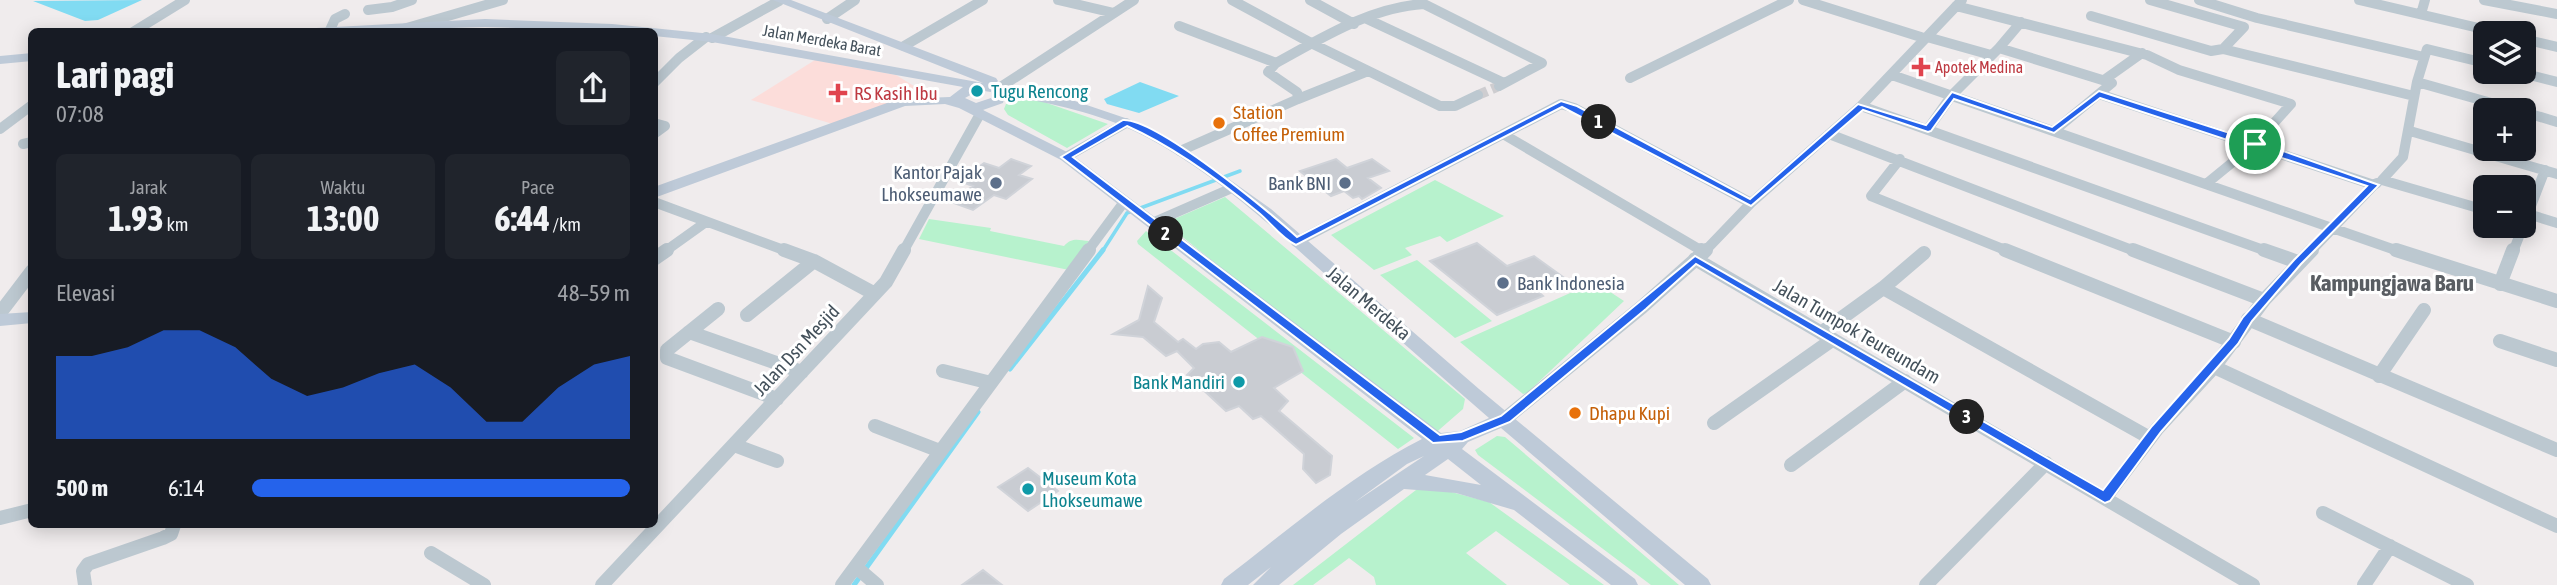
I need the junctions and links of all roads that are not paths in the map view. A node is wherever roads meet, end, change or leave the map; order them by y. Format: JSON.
{"nodes":[{"id":1,"x":186,"y":0,"type":"edge"},
{"id":2,"x":412,"y":0,"type":"edge"},
{"id":3,"x":503,"y":0,"type":"edge"},
{"id":4,"x":779,"y":0,"type":"edge"},
{"id":5,"x":855,"y":0,"type":"edge"},
{"id":6,"x":983,"y":0,"type":"edge"},
{"id":7,"x":1058,"y":0,"type":"edge"},
{"id":8,"x":1134,"y":0,"type":"edge"},
{"id":9,"x":1232,"y":0,"type":"edge"},
{"id":10,"x":1310,"y":0,"type":"edge"},
{"id":11,"x":1789,"y":0,"type":"edge"},
{"id":12,"x":1803,"y":0,"type":"edge"},
{"id":13,"x":2150,"y":0,"type":"edge"},
{"id":14,"x":2199,"y":0,"type":"edge"},
{"id":15,"x":2359,"y":0,"type":"edge"},
{"id":16,"x":2425,"y":0,"type":"edge"},
{"id":17,"x":2484,"y":0,"type":"edge"},
{"id":18,"x":1959,"y":3,"type":"edge"},
{"id":19,"x":368,"y":10,"type":"dead end"},
{"id":20,"x":345,"y":13,"type":"dead end"},
{"id":21,"x":1114,"y":13,"type":"junction"},
{"id":22,"x":2421,"y":14,"type":"junction"},
{"id":23,"x":2557,"y":14,"type":"edge"},
{"id":24,"x":2091,"y":16,"type":"dead end"},
{"id":25,"x":827,"y":19,"type":"junction"},
{"id":26,"x":1367,"y":19,"type":"junction"},
{"id":27,"x":2021,"y":22,"type":"junction"},
{"id":28,"x":423,"y":23,"type":"junction"},
{"id":29,"x":1354,"y":24,"type":"junction"},
{"id":30,"x":1179,"y":26,"type":"dead end"},
{"id":31,"x":2473,"y":27,"type":"edge"},
{"id":32,"x":140,"y":28,"type":"edge"},
{"id":33,"x":326,"y":28,"type":"edge"},
{"id":34,"x":360,"y":28,"type":"edge"},
{"id":35,"x":406,"y":28,"type":"edge"},
{"id":36,"x":604,"y":28,"type":"edge"},
{"id":37,"x":658,"y":32,"type":"edge"},
{"id":38,"x":709,"y":38,"type":"junction"},
{"id":39,"x":1925,"y":38,"type":"junction"},
{"id":40,"x":2536,"y":42,"type":"edge"},
{"id":41,"x":1311,"y":43,"type":"junction"},
{"id":42,"x":906,"y":47,"type":"junction"},
{"id":43,"x":2557,"y":47,"type":"edge"},
{"id":44,"x":2223,"y":49,"type":"junction"},
{"id":45,"x":1995,"y":51,"type":"junction"},
{"id":46,"x":2142,"y":54,"type":"junction"},
{"id":47,"x":28,"y":57,"type":"edge"},
{"id":48,"x":2424,"y":57,"type":"junction"},
{"id":49,"x":0,"y":60,"type":"edge"},
{"id":50,"x":2473,"y":60,"type":"edge"},
{"id":51,"x":948,"y":62,"type":"junction"},
{"id":52,"x":1276,"y":63,"type":"junction"},
{"id":53,"x":868,"y":66,"type":"junction"},
{"id":54,"x":1368,"y":71,"type":"junction"},
{"id":55,"x":900,"y":72,"type":"junction"},
{"id":56,"x":1892,"y":75,"type":"junction"},
{"id":57,"x":2536,"y":77,"type":"edge"},
{"id":58,"x":1630,"y":78,"type":"dead end"},
{"id":59,"x":658,"y":79,"type":"edge"},
{"id":60,"x":2104,"y":80,"type":"junction"},
{"id":61,"x":953,"y":81,"type":"junction"},
{"id":62,"x":2417,"y":82,"type":"junction"},
{"id":63,"x":2557,"y":82,"type":"edge"},
{"id":64,"x":993,"y":89,"type":"junction"},
{"id":65,"x":2099,"y":94,"type":"junction"},
{"id":66,"x":1478,"y":95,"type":"tunnel mouth"},
{"id":67,"x":1952,"y":95,"type":"junction"},
{"id":68,"x":2414,"y":96,"type":"junction"},
{"id":69,"x":1298,"y":99,"type":"junction"},
{"id":70,"x":2473,"y":99,"type":"edge"},
{"id":71,"x":912,"y":100,"type":"junction"},
{"id":72,"x":945,"y":100,"type":"junction"},
{"id":73,"x":963,"y":105,"type":"junction"},
{"id":74,"x":1861,"y":106,"type":"junction"},
{"id":75,"x":28,"y":108,"type":"edge"},
{"id":76,"x":980,"y":114,"type":"junction"},
{"id":77,"x":2536,"y":116,"type":"edge"},
{"id":78,"x":1126,"y":122,"type":"junction"},
{"id":79,"x":2557,"y":122,"type":"edge"},
{"id":80,"x":2,"y":127,"type":"edge"},
{"id":81,"x":1928,"y":129,"type":"junction"},
{"id":82,"x":2054,"y":131,"type":"junction"},
{"id":83,"x":2410,"y":131,"type":"junction"},
{"id":84,"x":1503,"y":134,"type":"junction"},
{"id":85,"x":1829,"y":134,"type":"junction"},
{"id":86,"x":2255,"y":144,"type":"junction"},
{"id":87,"x":2473,"y":149,"type":"edge"},
{"id":88,"x":1180,"y":151,"type":"junction"},
{"id":89,"x":1066,"y":157,"type":"junction"},
{"id":90,"x":1900,"y":159,"type":"junction"},
{"id":91,"x":2513,"y":161,"type":"edge"},
{"id":92,"x":2551,"y":172,"type":"edge"},
{"id":93,"x":2378,"y":182,"type":"junction"},
{"id":94,"x":2206,"y":184,"type":"junction"},
{"id":95,"x":1230,"y":186,"type":"junction"},
{"id":96,"x":658,"y":192,"type":"edge"},
{"id":97,"x":2536,"y":201,"type":"edge"},
{"id":98,"x":1125,"y":202,"type":"junction"},
{"id":99,"x":1751,"y":203,"type":"junction"},
{"id":100,"x":658,"y":204,"type":"edge"},
{"id":101,"x":2473,"y":208,"type":"edge"},
{"id":102,"x":1150,"y":221,"type":"junction"},
{"id":103,"x":2536,"y":221,"type":"edge"},
{"id":104,"x":706,"y":222,"type":"junction"},
{"id":105,"x":2557,"y":223,"type":"edge"},
{"id":106,"x":2334,"y":228,"type":"junction"},
{"id":107,"x":2519,"y":238,"type":"edge"},
{"id":108,"x":1296,"y":242,"type":"junction"},
{"id":109,"x":1924,"y":253,"type":"dead end"},
{"id":110,"x":658,"y":256,"type":"edge"},
{"id":111,"x":1699,"y":256,"type":"junction"},
{"id":112,"x":814,"y":261,"type":"junction"},
{"id":113,"x":2298,"y":262,"type":"junction"},
{"id":114,"x":28,"y":276,"type":"edge"},
{"id":115,"x":2500,"y":284,"type":"junction"},
{"id":116,"x":1883,"y":288,"type":"junction"},
{"id":117,"x":876,"y":294,"type":"junction"},
{"id":118,"x":2264,"y":300,"type":"junction"},
{"id":119,"x":2557,"y":301,"type":"edge"},
{"id":120,"x":718,"y":309,"type":"dead end"},
{"id":121,"x":2424,"y":310,"type":"dead end"},
{"id":122,"x":0,"y":313,"type":"edge"},
{"id":123,"x":747,"y":315,"type":"dead end"},
{"id":124,"x":28,"y":317,"type":"edge"},
{"id":125,"x":2248,"y":319,"type":"junction"},
{"id":126,"x":0,"y":320,"type":"edge"},
{"id":127,"x":689,"y":332,"type":"junction"},
{"id":128,"x":1827,"y":336,"type":"junction"},
{"id":129,"x":2500,"y":341,"type":"dead end"},
{"id":130,"x":2234,"y":342,"type":"junction"},
{"id":131,"x":2557,"y":360,"type":"edge"},
{"id":132,"x":2214,"y":367,"type":"junction"},
{"id":133,"x":943,"y":371,"type":"dead end"},
{"id":134,"x":802,"y":372,"type":"junction"},
{"id":135,"x":2379,"y":376,"type":"junction"},
{"id":136,"x":1905,"y":381,"type":"junction"},
{"id":137,"x":991,"y":383,"type":"junction"},
{"id":138,"x":776,"y":399,"type":"junction"},
{"id":139,"x":1505,"y":419,"type":"junction"},
{"id":140,"x":1714,"y":423,"type":"dead end"},
{"id":141,"x":875,"y":426,"type":"dead end"},
{"id":142,"x":2150,"y":438,"type":"junction"},
{"id":143,"x":1450,"y":442,"type":"junction"},
{"id":144,"x":734,"y":445,"type":"junction"},
{"id":145,"x":2556,"y":449,"type":"edge"},
{"id":146,"x":940,"y":451,"type":"junction"},
{"id":147,"x":777,"y":461,"type":"dead end"},
{"id":148,"x":2046,"y":463,"type":"junction"},
{"id":149,"x":1791,"y":465,"type":"dead end"},
{"id":150,"x":1398,"y":482,"type":"junction"},
{"id":151,"x":2105,"y":498,"type":"junction"},
{"id":152,"x":28,"y":511,"type":"edge"},
{"id":153,"x":1533,"y":513,"type":"junction"},
{"id":154,"x":2323,"y":513,"type":"dead end"},
{"id":155,"x":659,"y":516,"type":"edge"},
{"id":156,"x":0,"y":518,"type":"edge"},
{"id":157,"x":2557,"y":526,"type":"edge"},
{"id":158,"x":172,"y":528,"type":"edge"},
{"id":159,"x":649,"y":528,"type":"edge"},
{"id":160,"x":2390,"y":546,"type":"junction"},
{"id":161,"x":431,"y":553,"type":"dead end"},
{"id":162,"x":866,"y":576,"type":"edge"},
{"id":163,"x":85,"y":585,"type":"edge"},
{"id":164,"x":484,"y":585,"type":"edge"},
{"id":165,"x":602,"y":585,"type":"edge"},
{"id":166,"x":842,"y":585,"type":"edge"},
{"id":167,"x":1232,"y":585,"type":"edge"},
{"id":168,"x":1264,"y":585,"type":"edge"},
{"id":169,"x":1627,"y":585,"type":"edge"},
{"id":170,"x":1700,"y":585,"type":"edge"},
{"id":171,"x":1926,"y":585,"type":"edge"},
{"id":172,"x":2253,"y":585,"type":"edge"},
{"id":173,"x":2364,"y":585,"type":"edge"},
{"id":174,"x":2467,"y":585,"type":"edge"}],
"edges":[{"from":1,"to":32,"type":"street"},
{"from":2,"to":19,"type":"street"},
{"from":3,"to":28,"type":"street"},
{"from":4,"to":25,"type":"main road"},
{"from":4,"to":38,"type":"street"},
{"from":5,"to":25,"type":"street"},
{"from":6,"to":42,"type":"street"},
{"from":7,"to":21,"type":"street"},
{"from":8,"to":21,"type":"street"},
{"from":9,"to":41,"type":"street"},
{"from":10,"to":29,"type":"street"},
{"from":11,"to":58,"type":"street"},
{"from":12,"to":39,"type":"street"},
{"from":13,"to":44,"type":"street"},
{"from":14,"to":48,"type":"street"},
{"from":15,"to":22,"type":"street"},
{"from":16,"to":22,"type":"street"},
{"from":17,"to":23,"type":"street"},
{"from":18,"to":27,"type":"street"},
{"from":18,"to":39,"type":"street"},
{"from":20,"to":33,"type":"street"},
{"from":21,"to":64,"type":"street"},
{"from":22,"to":31,"type":"street"},
{"from":24,"to":44,"type":"street"},
{"from":25,"to":42,"type":"main road"},
{"from":26,"to":26,"type":"street"},
{"from":26,"to":29,"type":"street"},
{"from":27,"to":45,"type":"street"},
{"from":27,"to":46,"type":"street"},
{"from":28,"to":34,"type":"main road","name":"Jalan Merdeka Barat"},
{"from":28,"to":35,"type":"street"},
{"from":28,"to":36,"type":"main road","name":"Jalan Merdeka Barat"},
{"from":29,"to":41,"type":"street"},
{"from":30,"to":52,"type":"street"},
{"from":37,"to":38,"type":"main road","name":"Jalan Merdeka Barat"},
{"from":38,"to":53,"type":"main road","name":"Jalan Merdeka Barat"},
{"from":38,"to":59,"type":"street"},
{"from":39,"to":45,"type":"street"},
{"from":39,"to":56,"type":"street"},
{"from":40,"to":43,"type":"street"},
{"from":41,"to":52,"type":"street"},
{"from":41,"to":54,"type":"street"},
{"from":42,"to":51,"type":"main road"},
{"from":42,"to":53,"type":"main road"},
{"from":44,"to":68,"type":"street"},
{"from":45,"to":60,"type":"street"},
{"from":45,"to":67,"type":"street"},
{"from":46,"to":60,"type":"street"},
{"from":46,"to":86,"type":"street"},
{"from":47,"to":49,"type":"main road"},
{"from":48,"to":50,"type":"street"},
{"from":48,"to":62,"type":"street"},
{"from":51,"to":61,"type":"main road"},
{"from":51,"to":64,"type":"main road"},
{"from":52,"to":69,"type":"street"},
{"from":53,"to":55,"type":"main road","name":"Jalan Merdeka Barat"},
{"from":54,"to":66,"type":"street"},
{"from":54,"to":69,"type":"street"},
{"from":55,"to":61,"type":"main road","name":"Jalan Merdeka Barat"},
{"from":55,"to":71,"type":"main road"},
{"from":56,"to":67,"type":"street"},
{"from":56,"to":74,"type":"street"},
{"from":57,"to":63,"type":"street"},
{"from":60,"to":65,"type":"street"},
{"from":61,"to":64,"type":"main road","name":"Jalan Merdeka Barat"},
{"from":61,"to":72,"type":"main road"},
{"from":62,"to":68,"type":"street"},
{"from":62,"to":70,"type":"street"},
{"from":64,"to":73,"type":"main road"},
{"from":64,"to":78,"type":"main road","name":"Jalan Merdeka"},
{"from":65,"to":82,"type":"street"},
{"from":65,"to":86,"type":"street"},
{"from":67,"to":81,"type":"street"},
{"from":67,"to":82,"type":"street"},
{"from":68,"to":83,"type":"street"},
{"from":69,"to":88,"type":"street"},
{"from":71,"to":72,"type":"main road"},
{"from":71,"to":96,"type":"main road"},
{"from":72,"to":73,"type":"main road"},
{"from":73,"to":76,"type":"main road"},
{"from":74,"to":81,"type":"street"},
{"from":74,"to":85,"type":"street"},
{"from":75,"to":80,"type":"street"},
{"from":76,"to":89,"type":"main road"},
{"from":76,"to":117,"type":"street","name":"Jalan Dsn Mesjid"},
{"from":77,"to":79,"type":"street"},
{"from":78,"to":88,"type":"main road","name":"Jalan Merdeka"},
{"from":78,"to":89,"type":"street"},
{"from":81,"to":113,"type":"street"},
{"from":82,"to":94,"type":"street"},
{"from":83,"to":87,"type":"street"},
{"from":83,"to":93,"type":"street"},
{"from":84,"to":99,"type":"street"},
{"from":84,"to":108,"type":"street"},
{"from":84,"to":111,"type":"street","name":"Jalan Tumpok Teureundam"},
{"from":85,"to":90,"type":"street"},
{"from":85,"to":99,"type":"street"},
{"from":86,"to":93,"type":"street"},
{"from":86,"to":94,"type":"street"},
{"from":88,"to":95,"type":"main road","name":"Jalan Merdeka"},
{"from":89,"to":98,"type":"main road"},
{"from":90,"to":118,"type":"street"},
{"from":90,"to":130,"type":"street"},
{"from":91,"to":92,"type":"street"},
{"from":92,"to":97,"type":"street"},
{"from":93,"to":101,"type":"street"},
{"from":93,"to":106,"type":"street"},
{"from":94,"to":106,"type":"street"},
{"from":95,"to":102,"type":"street"},
{"from":95,"to":108,"type":"main road","name":"Jalan Merdeka"},
{"from":98,"to":102,"type":"main road"},
{"from":98,"to":137,"type":"street"},
{"from":99,"to":111,"type":"street"},
{"from":100,"to":104,"type":"street"},
{"from":102,"to":143,"type":"main road"},
{"from":103,"to":105,"type":"street"},
{"from":104,"to":110,"type":"street"},
{"from":104,"to":112,"type":"street"},
{"from":106,"to":113,"type":"street"},
{"from":106,"to":115,"type":"street"},
{"from":107,"to":115,"type":"street"},
{"from":108,"to":139,"type":"main road","name":"Jalan Merdeka"},
{"from":109,"to":116,"type":"street"},
{"from":111,"to":128,"type":"street","name":"Jalan Tumpok Teureundam"},
{"from":111,"to":139,"type":"street"},
{"from":112,"to":117,"type":"street"},
{"from":112,"to":123,"type":"street"},
{"from":113,"to":118,"type":"street"},
{"from":114,"to":122,"type":"street"},
{"from":115,"to":119,"type":"street"},
{"from":116,"to":128,"type":"street"},
{"from":116,"to":142,"type":"street"},
{"from":117,"to":134,"type":"street","name":"Jalan Dsn Mesjid"},
{"from":118,"to":125,"type":"street"},
{"from":120,"to":127,"type":"street"},
{"from":121,"to":135,"type":"street"},
{"from":124,"to":126,"type":"main road"},
{"from":125,"to":130,"type":"street"},
{"from":125,"to":135,"type":"street"},
{"from":127,"to":134,"type":"street"},
{"from":127,"to":138,"type":"street"},
{"from":128,"to":136,"type":"street","name":"Jalan Tumpok Teureundam"},
{"from":128,"to":140,"type":"street"},
{"from":129,"to":131,"type":"street"},
{"from":130,"to":132,"type":"street"},
{"from":132,"to":142,"type":"street"},
{"from":132,"to":157,"type":"street"},
{"from":133,"to":137,"type":"street"},
{"from":134,"to":138,"type":"street","name":"Jalan Dsn Mesjid"},
{"from":135,"to":145,"type":"street"},
{"from":136,"to":148,"type":"street","name":"Jalan Tumpok Teureundam"},
{"from":136,"to":149,"type":"street"},
{"from":137,"to":146,"type":"street"},
{"from":138,"to":144,"type":"street","name":"Jalan Dsn Mesjid"},
{"from":139,"to":143,"type":"main road"},
{"from":139,"to":170,"type":"main road","name":"Jalan Merdeka"},
{"from":141,"to":146,"type":"street"},
{"from":142,"to":151,"type":"street"},
{"from":143,"to":150,"type":"main road"},
{"from":143,"to":153,"type":"main road"},
{"from":143,"to":167,"type":"main road"},
{"from":144,"to":147,"type":"street"},
{"from":144,"to":155,"type":"street","name":"Jalan Dsn Mesjid"},
{"from":146,"to":162,"type":"street"},
{"from":148,"to":151,"type":"street","name":"Jalan Tumpok Teureundam"},
{"from":148,"to":171,"type":"street"},
{"from":150,"to":153,"type":"main road"},
{"from":150,"to":168,"type":"main road"},
{"from":151,"to":172,"type":"street","name":"Jalan Tumpok Teureundam"},
{"from":152,"to":156,"type":"street"},
{"from":153,"to":169,"type":"main road"},
{"from":154,"to":160,"type":"street"},
{"from":158,"to":163,"type":"street"},
{"from":159,"to":165,"type":"street","name":"Jalan Dsn Mesjid"},
{"from":160,"to":173,"type":"street"},
{"from":160,"to":174,"type":"street"},
{"from":161,"to":164,"type":"street"},
{"from":162,"to":166,"type":"street"}]}
